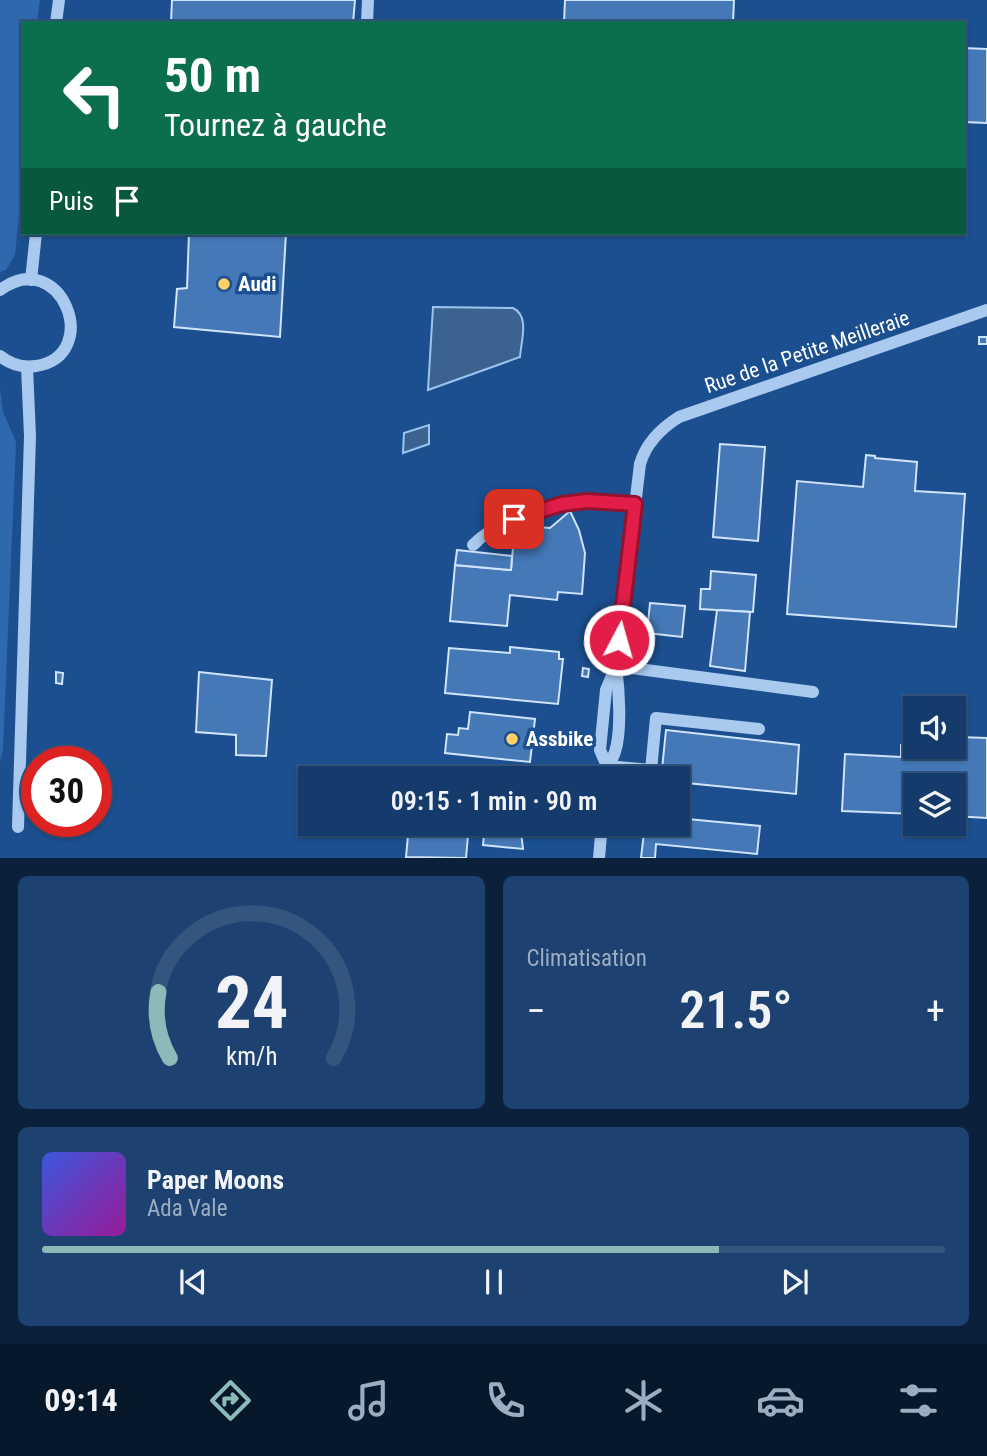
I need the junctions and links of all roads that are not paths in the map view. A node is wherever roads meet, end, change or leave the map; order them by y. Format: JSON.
{"nodes":[{"id":1,"x":59,"y":0,"type":"edge"},
{"id":2,"x":368,"y":0,"type":"edge"},
{"id":3,"x":56,"y":21,"type":"edge"},
{"id":4,"x":367,"y":21,"type":"edge"},
{"id":5,"x":36,"y":235,"type":"edge"},
{"id":6,"x":31,"y":280,"type":"junction"},
{"id":7,"x":0,"y":290,"type":"edge"},
{"id":8,"x":987,"y":310,"type":"edge"},
{"id":9,"x":0,"y":356,"type":"edge"},
{"id":10,"x":27,"y":367,"type":"junction"},
{"id":11,"x":635,"y":504,"type":"junction"},
{"id":12,"x":473,"y":545,"type":"dead end"},
{"id":13,"x":616,"y":666,"type":"junction"},
{"id":14,"x":813,"y":692,"type":"dead end"},
{"id":15,"x":759,"y":729,"type":"dead end"},
{"id":16,"x":605,"y":766,"type":"edge"},
{"id":17,"x":651,"y":766,"type":"edge"},
{"id":18,"x":18,"y":827,"type":"dead end"},
{"id":19,"x":601,"y":836,"type":"edge"},
{"id":20,"x":598,"y":858,"type":"edge"}],
"edges":[{"from":1,"to":3,"type":"street"},
{"from":2,"to":4,"type":"street"},
{"from":5,"to":6,"type":"street"},
{"from":6,"to":7,"type":"street"},
{"from":6,"to":10,"type":"street"},
{"from":8,"to":11,"type":"street","name":"Rue de la Petite Meilleraie"},
{"from":9,"to":10,"type":"street"},
{"from":10,"to":18,"type":"street"},
{"from":11,"to":12,"type":"street"},
{"from":11,"to":13,"type":"street"},
{"from":13,"to":14,"type":"street"},
{"from":13,"to":16,"type":"street"},
{"from":15,"to":17,"type":"street"},
{"from":19,"to":20,"type":"street"}]}
